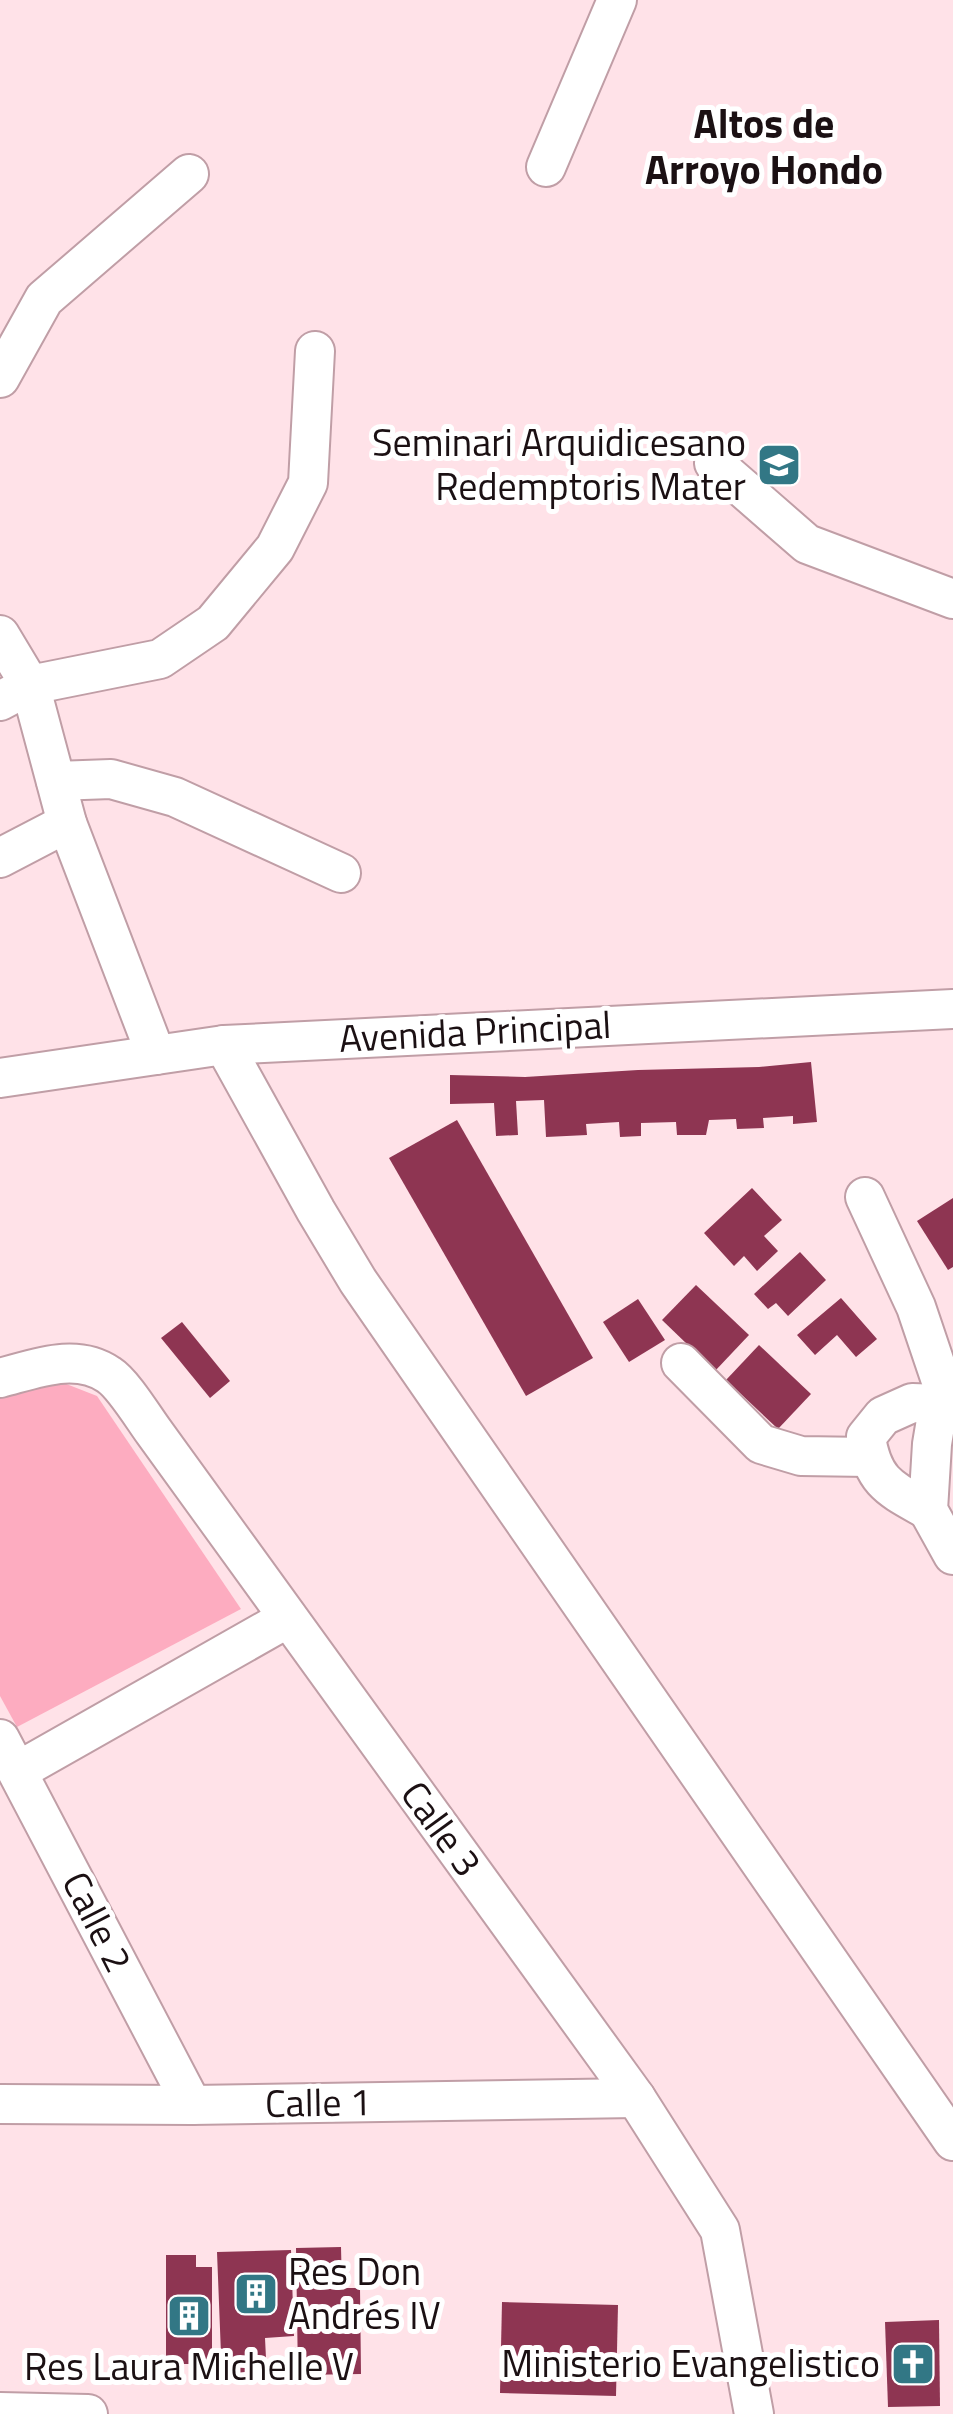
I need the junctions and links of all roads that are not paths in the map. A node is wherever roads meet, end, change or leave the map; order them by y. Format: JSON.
{"nodes":[{"id":1,"x":617,"y":0,"type":"edge"},
{"id":2,"x":546,"y":167,"type":"dead end"},
{"id":3,"x":188,"y":174,"type":"dead end"},
{"id":4,"x":314,"y":351,"type":"dead end"},
{"id":5,"x":0,"y":378,"type":"edge"},
{"id":6,"x":714,"y":462,"type":"dead end"},
{"id":7,"x":953,"y":599,"type":"edge"},
{"id":8,"x":0,"y":635,"type":"edge"},
{"id":9,"x":15,"y":693,"type":"edge"},
{"id":10,"x":56,"y":780,"type":"junction"},
{"id":11,"x":68,"y":823,"type":"junction"},
{"id":12,"x":0,"y":858,"type":"edge"},
{"id":13,"x":341,"y":873,"type":"dead end"},
{"id":14,"x":953,"y":1009,"type":"edge"},
{"id":15,"x":224,"y":1045,"type":"junction"},
{"id":16,"x":156,"y":1055,"type":"junction"},
{"id":17,"x":0,"y":1078,"type":"edge"},
{"id":18,"x":866,"y":1197,"type":"dead end"},
{"id":19,"x":681,"y":1363,"type":"dead end"},
{"id":20,"x":0,"y":1378,"type":"edge"},
{"id":21,"x":938,"y":1404,"type":"junction"},
{"id":22,"x":870,"y":1457,"type":"junction"},
{"id":23,"x":928,"y":1510,"type":"junction"},
{"id":24,"x":953,"y":1555,"type":"edge"},
{"id":25,"x":288,"y":1618,"type":"junction"},
{"id":26,"x":9,"y":1755,"type":"edge"},
{"id":27,"x":636,"y":2098,"type":"junction"},
{"id":28,"x":0,"y":2104,"type":"edge"},
{"id":29,"x":192,"y":2106,"type":"junction"},
{"id":30,"x":953,"y":2141,"type":"edge"},
{"id":31,"x":2,"y":2412,"type":"edge"},
{"id":32,"x":88,"y":2414,"type":"edge"},
{"id":33,"x":754,"y":2414,"type":"edge"}],
"edges":[{"from":1,"to":2,"type":"street"},
{"from":3,"to":5,"type":"street"},
{"from":4,"to":9,"type":"street"},
{"from":6,"to":7,"type":"street"},
{"from":8,"to":9,"type":"street"},
{"from":9,"to":10,"type":"street"},
{"from":10,"to":11,"type":"street"},
{"from":10,"to":13,"type":"street"},
{"from":11,"to":12,"type":"street"},
{"from":11,"to":16,"type":"street"},
{"from":14,"to":15,"type":"street","name":"Avenida Principal"},
{"from":15,"to":16,"type":"street","name":"Avenida Principal"},
{"from":15,"to":30,"type":"street"},
{"from":16,"to":17,"type":"street","name":"Avenida Principal"},
{"from":18,"to":21,"type":"street"},
{"from":19,"to":22,"type":"street"},
{"from":20,"to":25,"type":"street","name":"Calle 3"},
{"from":21,"to":22,"type":"street"},
{"from":21,"to":23,"type":"street"},
{"from":22,"to":23,"type":"street"},
{"from":23,"to":24,"type":"street"},
{"from":25,"to":26,"type":"street"},
{"from":25,"to":27,"type":"street","name":"Calle 3"},
{"from":26,"to":29,"type":"street","name":"Calle 2"},
{"from":27,"to":29,"type":"street","name":"Calle 1"},
{"from":27,"to":33,"type":"street","name":"Calle 3"},
{"from":28,"to":29,"type":"street","name":"Calle 1"},
{"from":31,"to":32,"type":"street"}]}
